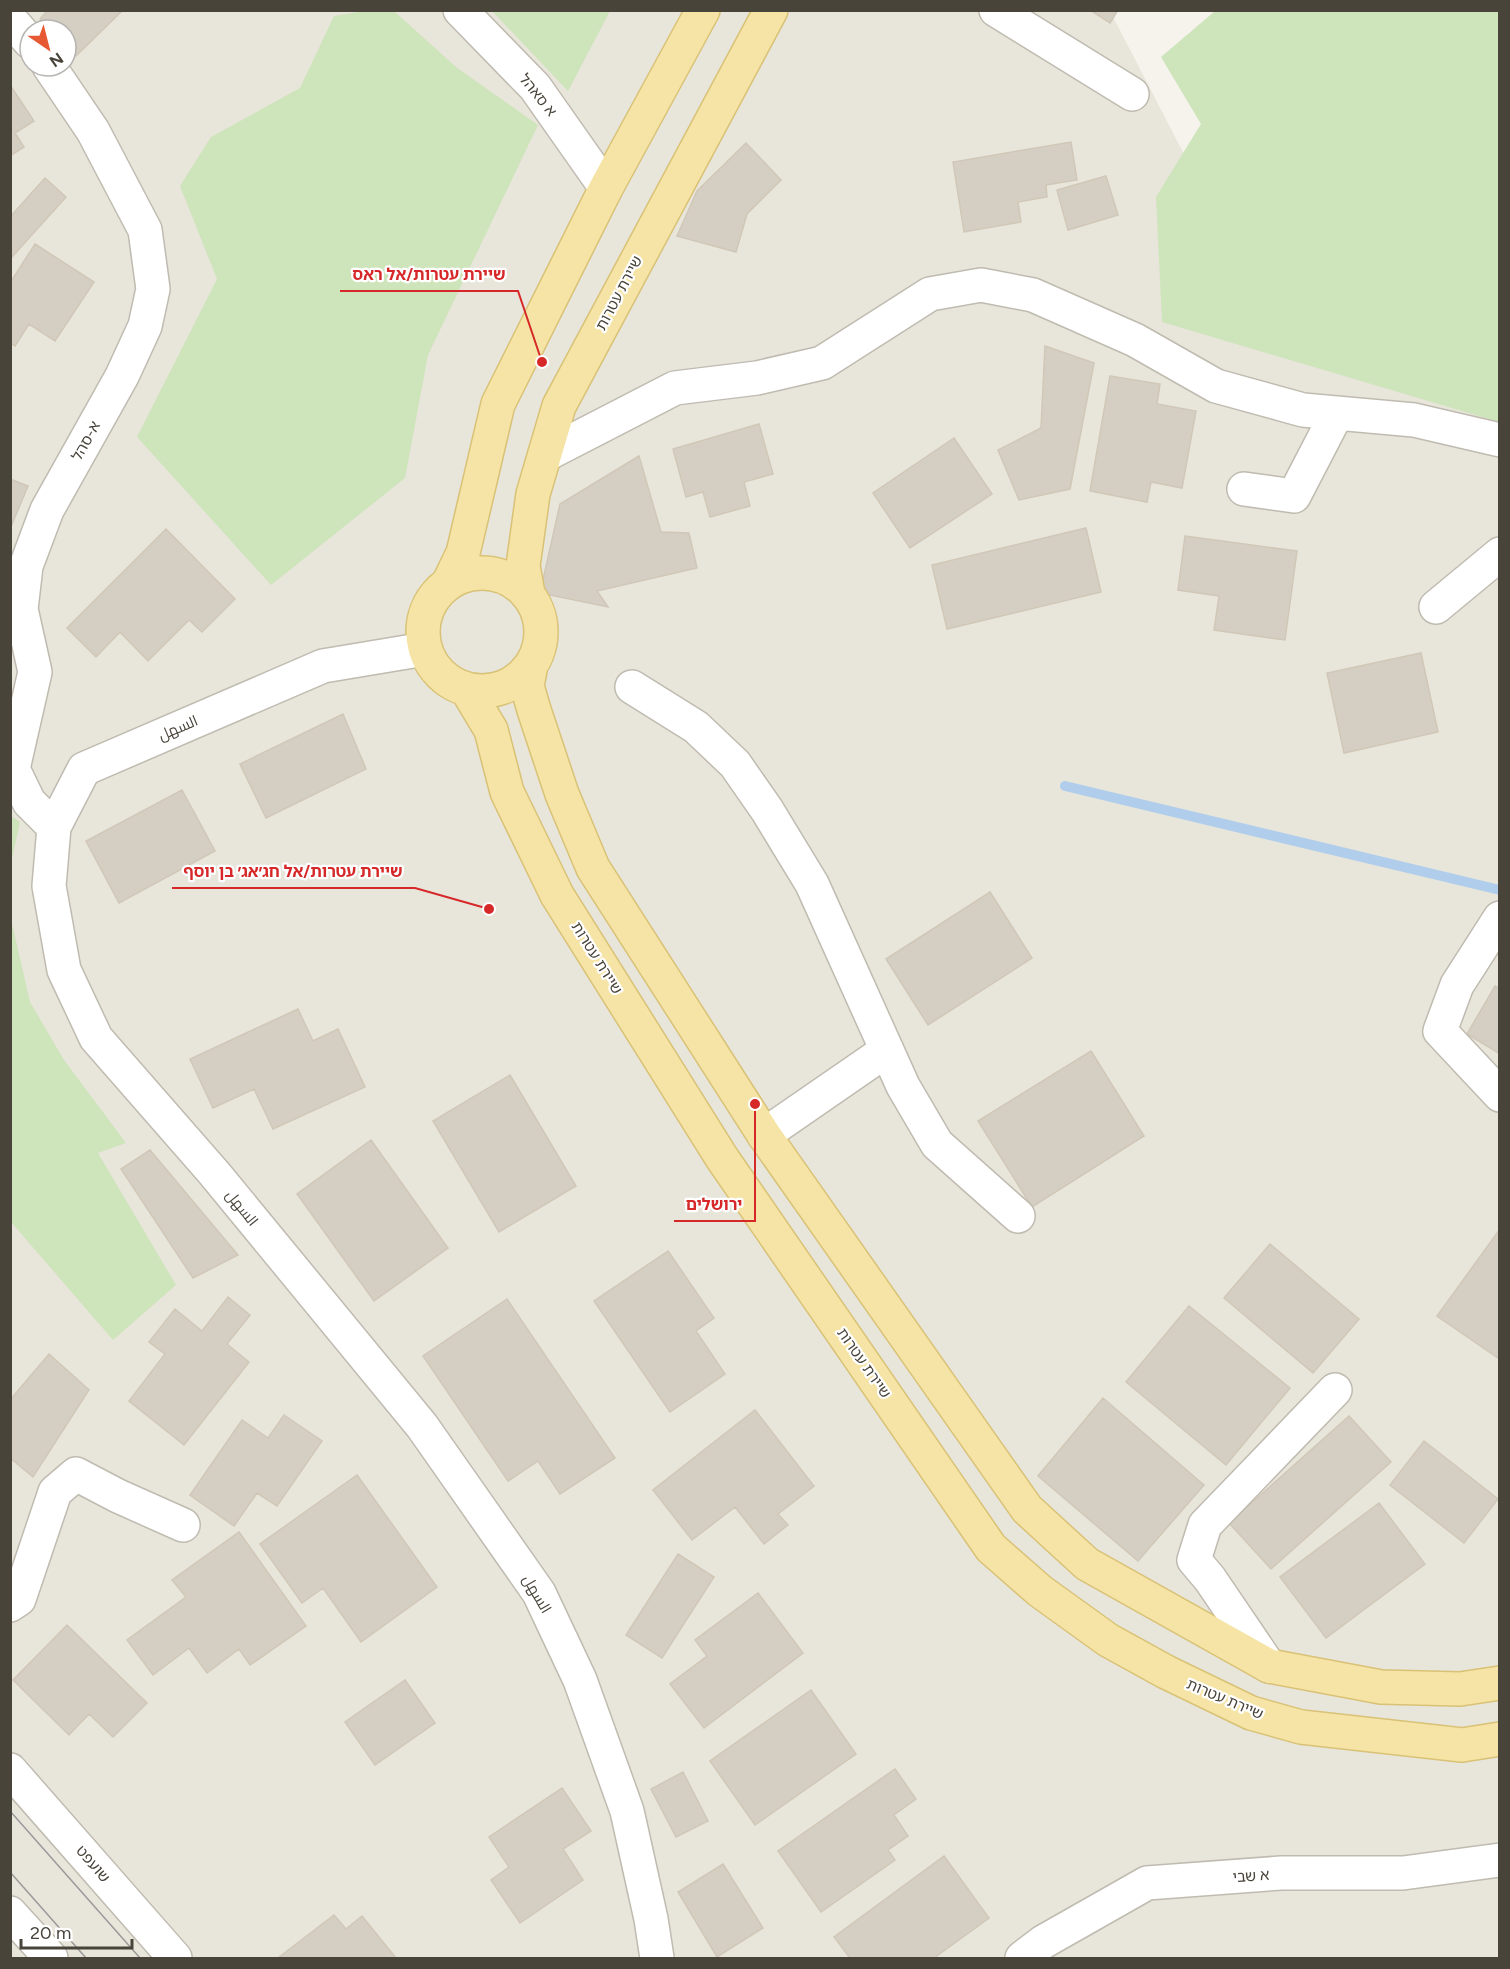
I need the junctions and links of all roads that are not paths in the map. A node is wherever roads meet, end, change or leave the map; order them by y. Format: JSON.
{"nodes":[{"id":1,"x":460,"y":10,"type":"edge"},
{"id":2,"x":703,"y":10,"type":"edge"},
{"id":3,"x":771,"y":10,"type":"edge"},
{"id":4,"x":996,"y":10,"type":"edge"},
{"id":5,"x":57,"y":78,"type":"edge"},
{"id":6,"x":1132,"y":94,"type":"dead end"},
{"id":7,"x":606,"y":188,"type":"junction"},
{"id":8,"x":1337,"y":413,"type":"junction"},
{"id":9,"x":1500,"y":440,"type":"edge"},
{"id":10,"x":545,"y":455,"type":"junction"},
{"id":11,"x":1244,"y":489,"type":"dead end"},
{"id":12,"x":1500,"y":554,"type":"edge"},
{"id":13,"x":448,"y":584,"type":"junction"},
{"id":14,"x":528,"y":594,"type":"junction"},
{"id":15,"x":1436,"y":607,"type":"dead end"},
{"id":16,"x":424,"y":648,"type":"junction"},
{"id":17,"x":531,"y":665,"type":"junction"},
{"id":18,"x":632,"y":687,"type":"dead end"},
{"id":19,"x":467,"y":690,"type":"junction"},
{"id":20,"x":54,"y":827,"type":"junction"},
{"id":21,"x":1500,"y":918,"type":"edge"},
{"id":22,"x":886,"y":1050,"type":"junction"},
{"id":23,"x":1500,"y":1095,"type":"edge"},
{"id":24,"x":764,"y":1135,"type":"junction"},
{"id":25,"x":1018,"y":1216,"type":"dead end"},
{"id":26,"x":1335,"y":1390,"type":"dead end"},
{"id":27,"x":183,"y":1525,"type":"dead end"},
{"id":28,"x":10,"y":1605,"type":"edge"},
{"id":29,"x":1269,"y":1666,"type":"junction"},
{"id":30,"x":1500,"y":1683,"type":"edge"},
{"id":31,"x":1500,"y":1739,"type":"edge"},
{"id":32,"x":10,"y":1770,"type":"edge"},
{"id":33,"x":1500,"y":1860,"type":"edge"},
{"id":34,"x":10,"y":1913,"type":"edge"},
{"id":35,"x":1040,"y":1953,"type":"edge"},
{"id":36,"x":51,"y":1959,"type":"edge"},
{"id":37,"x":175,"y":1959,"type":"edge"},
{"id":38,"x":657,"y":1959,"type":"edge"}],
"edges":[{"from":1,"to":7,"type":"street","name":"א סאהל"},
{"from":2,"to":7,"type":"main road"},
{"from":3,"to":10,"type":"main road","name":"שיירת עטרות"},
{"from":4,"to":6,"type":"street"},
{"from":5,"to":20,"type":"street","name":"א-סהל"},
{"from":7,"to":13,"type":"main road"},
{"from":8,"to":9,"type":"street"},
{"from":8,"to":10,"type":"street"},
{"from":8,"to":11,"type":"street"},
{"from":10,"to":14,"type":"main road","name":"שיירת עטרות"},
{"from":12,"to":15,"type":"street"},
{"from":13,"to":14,"type":"main road"},
{"from":13,"to":16,"type":"main road"},
{"from":14,"to":17,"type":"main road"},
{"from":16,"to":19,"type":"main road"},
{"from":16,"to":20,"type":"street","name":"السهل"},
{"from":17,"to":19,"type":"main road"},
{"from":17,"to":24,"type":"main road"},
{"from":18,"to":22,"type":"street"},
{"from":19,"to":31,"type":"main road","name":"שיירת עטרות"},
{"from":20,"to":38,"type":"street","name":"السهل"},
{"from":21,"to":23,"type":"street"},
{"from":22,"to":24,"type":"street"},
{"from":22,"to":25,"type":"street"},
{"from":24,"to":29,"type":"main road"},
{"from":26,"to":29,"type":"street"},
{"from":27,"to":28,"type":"street"},
{"from":29,"to":30,"type":"main road"},
{"from":32,"to":37,"type":"street","name":"שועפט"},
{"from":33,"to":35,"type":"street","name":"א שבי"},
{"from":34,"to":36,"type":"street"}]}
